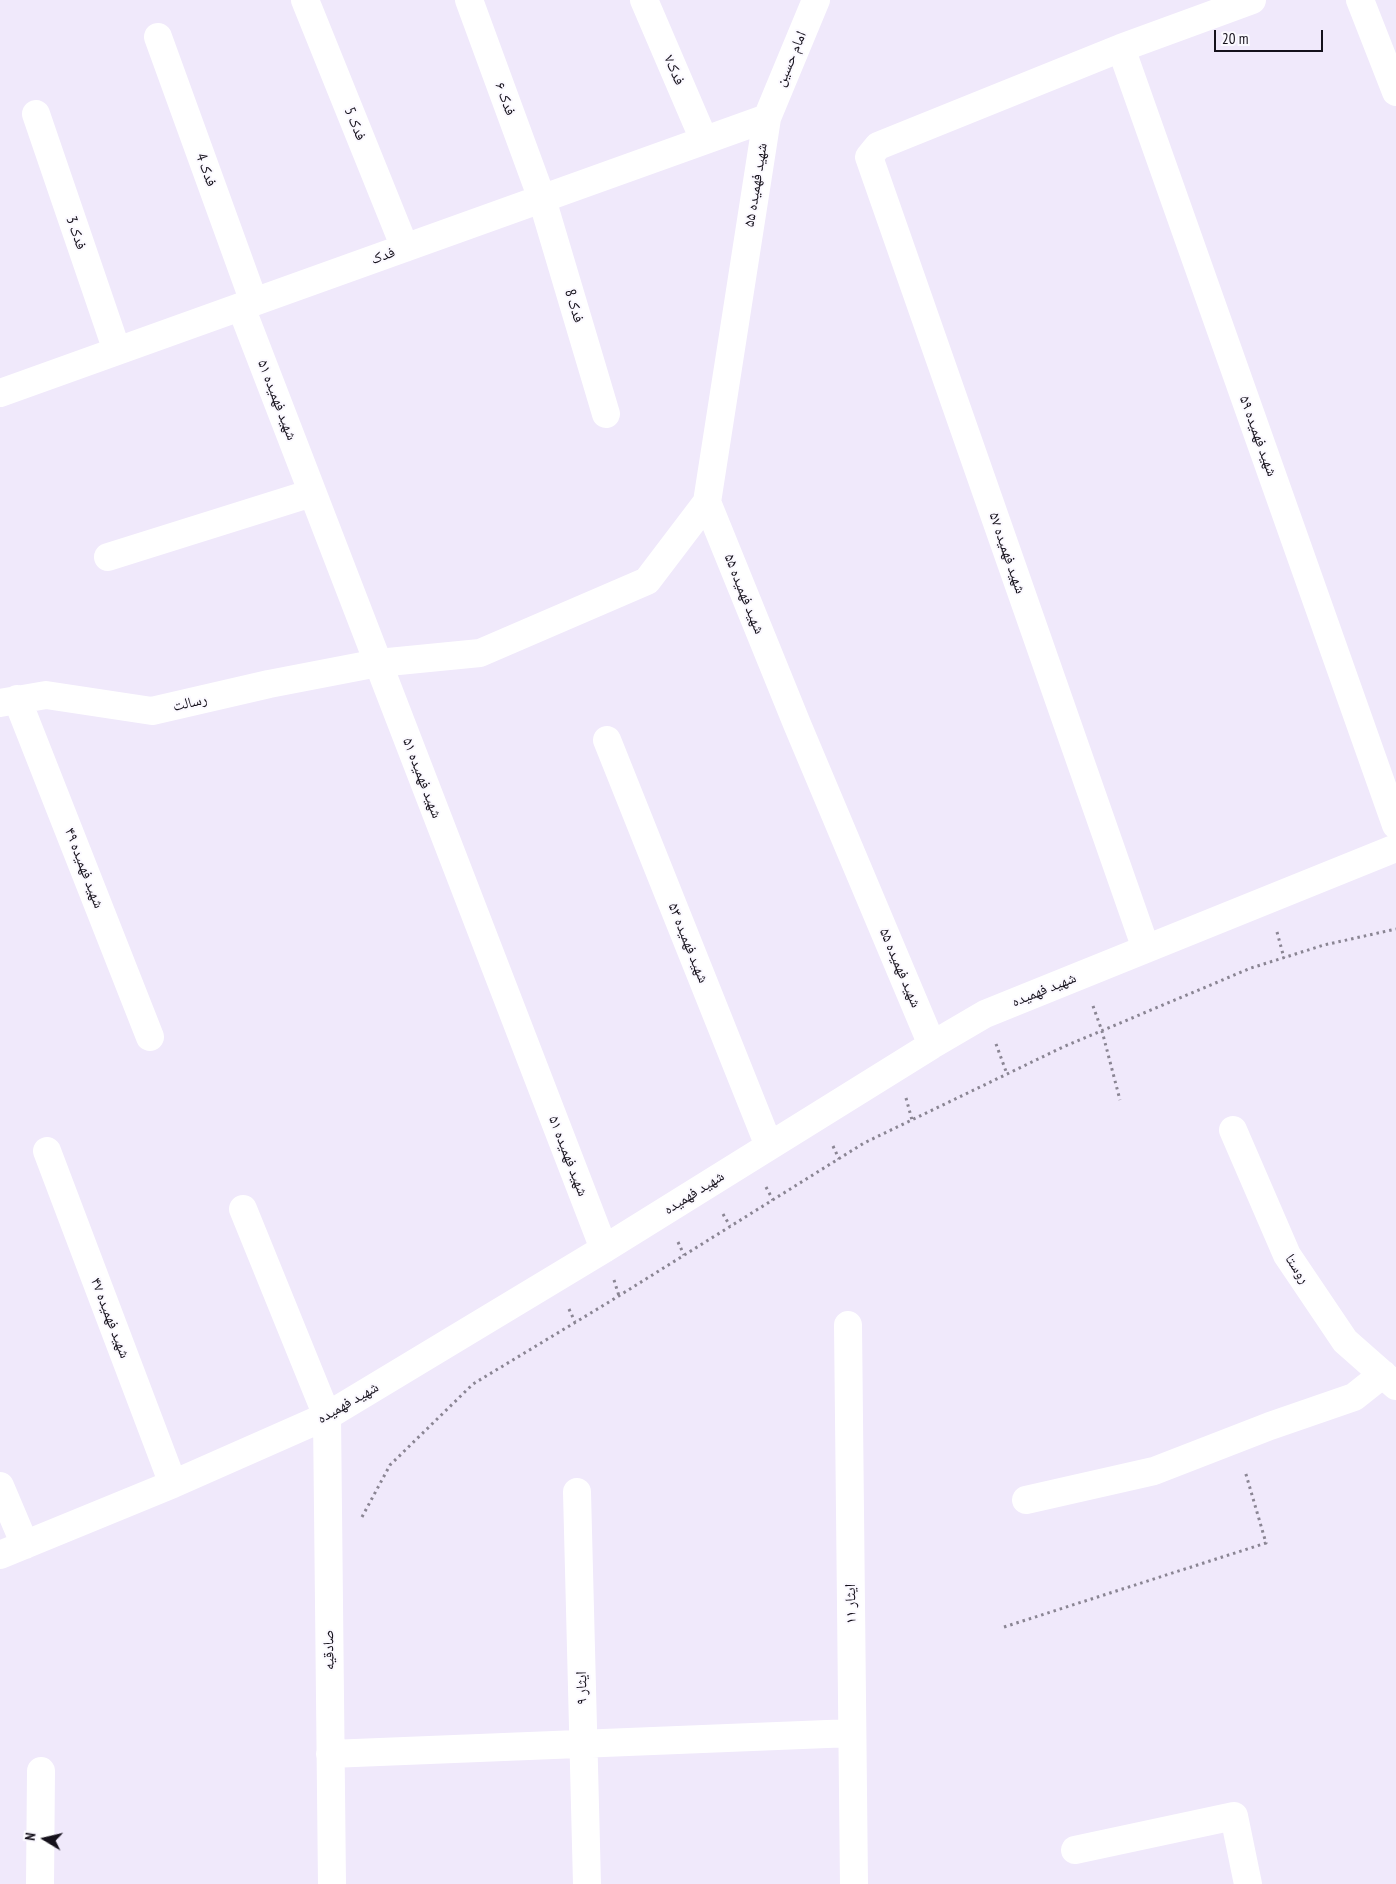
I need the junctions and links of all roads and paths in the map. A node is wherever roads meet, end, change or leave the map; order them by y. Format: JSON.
{"nodes":[{"id":1,"x":305,"y":0,"type":"edge"},
{"id":2,"x":469,"y":0,"type":"edge"},
{"id":3,"x":644,"y":0,"type":"edge"},
{"id":4,"x":816,"y":0,"type":"edge"},
{"id":5,"x":1252,"y":0,"type":"edge"},
{"id":6,"x":1360,"y":0,"type":"edge"},
{"id":7,"x":158,"y":37,"type":"dead end"},
{"id":8,"x":1121,"y":48,"type":"junction"},
{"id":9,"x":1396,"y":92,"type":"edge"},
{"id":10,"x":36,"y":114,"type":"dead end"},
{"id":11,"x":767,"y":118,"type":"junction"},
{"id":12,"x":704,"y":140,"type":"junction"},
{"id":13,"x":542,"y":199,"type":"junction"},
{"id":14,"x":405,"y":248,"type":"junction"},
{"id":15,"x":247,"y":304,"type":"junction"},
{"id":16,"x":117,"y":352,"type":"junction"},
{"id":17,"x":0,"y":393,"type":"edge"},
{"id":18,"x":606,"y":414,"type":"dead end"},
{"id":19,"x":312,"y":493,"type":"junction"},
{"id":20,"x":707,"y":502,"type":"junction"},
{"id":21,"x":108,"y":558,"type":"dead end"},
{"id":22,"x":378,"y":663,"type":"junction"},
{"id":23,"x":9,"y":701,"type":"edge"},
{"id":24,"x":607,"y":740,"type":"dead end"},
{"id":25,"x":1396,"y":825,"type":"edge"},
{"id":26,"x":1396,"y":848,"type":"edge"},
{"id":27,"x":1396,"y":929,"type":"edge"},
{"id":28,"x":1146,"y":949,"type":"junction"},
{"id":29,"x":1082,"y":975,"type":"junction"},
{"id":30,"x":1102,"y":1031,"type":"junction"},
{"id":31,"x":150,"y":1037,"type":"dead end"},
{"id":32,"x":932,"y":1045,"type":"junction"},
{"id":33,"x":1120,"y":1100,"type":"dead end"},
{"id":34,"x":1233,"y":1130,"type":"dead end"},
{"id":35,"x":769,"y":1146,"type":"junction"},
{"id":36,"x":47,"y":1151,"type":"dead end"},
{"id":37,"x":243,"y":1209,"type":"dead end"},
{"id":38,"x":604,"y":1249,"type":"junction"},
{"id":39,"x":848,"y":1325,"type":"dead end"},
{"id":40,"x":1390,"y":1380,"type":"edge"},
{"id":41,"x":327,"y":1416,"type":"junction"},
{"id":42,"x":1236,"y":1439,"type":"junction"},
{"id":43,"x":173,"y":1484,"type":"junction"},
{"id":44,"x":0,"y":1486,"type":"edge"},
{"id":45,"x":577,"y":1492,"type":"dead end"},
{"id":46,"x":1026,"y":1500,"type":"dead end"},
{"id":47,"x":357,"y":1526,"type":"dead end"},
{"id":48,"x":25,"y":1545,"type":"junction"},
{"id":49,"x":0,"y":1555,"type":"edge"},
{"id":50,"x":1004,"y":1627,"type":"dead end"},
{"id":51,"x":852,"y":1733,"type":"junction"},
{"id":52,"x":584,"y":1744,"type":"junction"},
{"id":53,"x":330,"y":1754,"type":"junction"},
{"id":54,"x":41,"y":1771,"type":"dead end"},
{"id":55,"x":1075,"y":1850,"type":"dead end"},
{"id":56,"x":40,"y":1884,"type":"edge"},
{"id":57,"x":332,"y":1884,"type":"edge"},
{"id":58,"x":587,"y":1884,"type":"edge"},
{"id":59,"x":854,"y":1884,"type":"edge"},
{"id":60,"x":1248,"y":1884,"type":"edge"}],
"edges":[{"from":1,"to":14,"type":"street","name":"فدک 5"},
{"from":2,"to":13,"type":"street","name":"فدک ۶"},
{"from":3,"to":12,"type":"street","name":"فدک۷"},
{"from":4,"to":11,"type":"street","name":"امام حسین"},
{"from":5,"to":8,"type":"street"},
{"from":6,"to":9,"type":"street"},
{"from":7,"to":15,"type":"street","name":"فدک 4"},
{"from":8,"to":25,"type":"street","name":"شهید فهمیده ۵۹"},
{"from":8,"to":28,"type":"street","name":"شهید فهمیده ۵۷"},
{"from":10,"to":16,"type":"street","name":"فدک 3"},
{"from":11,"to":12,"type":"street","name":"فدک"},
{"from":11,"to":20,"type":"street","name":"شهید فهمیده ۵۵"},
{"from":12,"to":13,"type":"street","name":"فدک"},
{"from":13,"to":14,"type":"street","name":"فدک"},
{"from":13,"to":18,"type":"street","name":"فدک 8"},
{"from":14,"to":15,"type":"street","name":"فدک"},
{"from":15,"to":16,"type":"street","name":"فدک"},
{"from":15,"to":19,"type":"street","name":"شهید فهمیده ۵۱"},
{"from":16,"to":17,"type":"street","name":"فدک"},
{"from":19,"to":21,"type":"street"},
{"from":19,"to":22,"type":"street","name":"شهید فهمیده ۵۱"},
{"from":20,"to":22,"type":"street","name":"رسالت"},
{"from":20,"to":32,"type":"street","name":"شهید فهمیده ۵۵"},
{"from":22,"to":23,"type":"street","name":"رسالت"},
{"from":22,"to":38,"type":"street","name":"شهید فهمیده ۵۱"},
{"from":23,"to":31,"type":"street","name":"شهید فهمیده ۴۹"},
{"from":24,"to":35,"type":"street","name":"شهید فهمیده ۵۳"},
{"from":26,"to":28,"type":"street","name":"شهید فهمیده"},
{"from":27,"to":30,"type":"path"},
{"from":28,"to":29,"type":"street","name":"شهید فهمیده"},
{"from":29,"to":30,"type":"path"},
{"from":29,"to":32,"type":"street","name":"شهید فهمیده"},
{"from":30,"to":33,"type":"path"},
{"from":30,"to":47,"type":"path"},
{"from":32,"to":35,"type":"street","name":"شهید فهمیده"},
{"from":34,"to":40,"type":"street","name":"روستا"},
{"from":35,"to":38,"type":"street","name":"شهید فهمیده"},
{"from":36,"to":43,"type":"street","name":"شهید فهمیده ۴۷"},
{"from":37,"to":41,"type":"street"},
{"from":38,"to":41,"type":"street","name":"شهید فهمیده"},
{"from":39,"to":51,"type":"street","name":"ایثار ۱۱"},
{"from":40,"to":42,"type":"street"},
{"from":41,"to":43,"type":"street","name":"شهید فهمیده"},
{"from":41,"to":53,"type":"street","name":"صادقیه"},
{"from":42,"to":46,"type":"street"},
{"from":42,"to":50,"type":"path"},
{"from":43,"to":48,"type":"street","name":"شهید فهمیده"},
{"from":44,"to":48,"type":"street"},
{"from":45,"to":52,"type":"street","name":"ایثار ۹"},
{"from":48,"to":49,"type":"street","name":"شهید فهمیده"},
{"from":51,"to":52,"type":"street"},
{"from":51,"to":59,"type":"street","name":"ایثار ۱۱"},
{"from":52,"to":53,"type":"street"},
{"from":52,"to":58,"type":"street","name":"ایثار ۹"},
{"from":53,"to":57,"type":"street","name":"صادقیه"},
{"from":54,"to":56,"type":"street"},
{"from":55,"to":60,"type":"street"}]}
